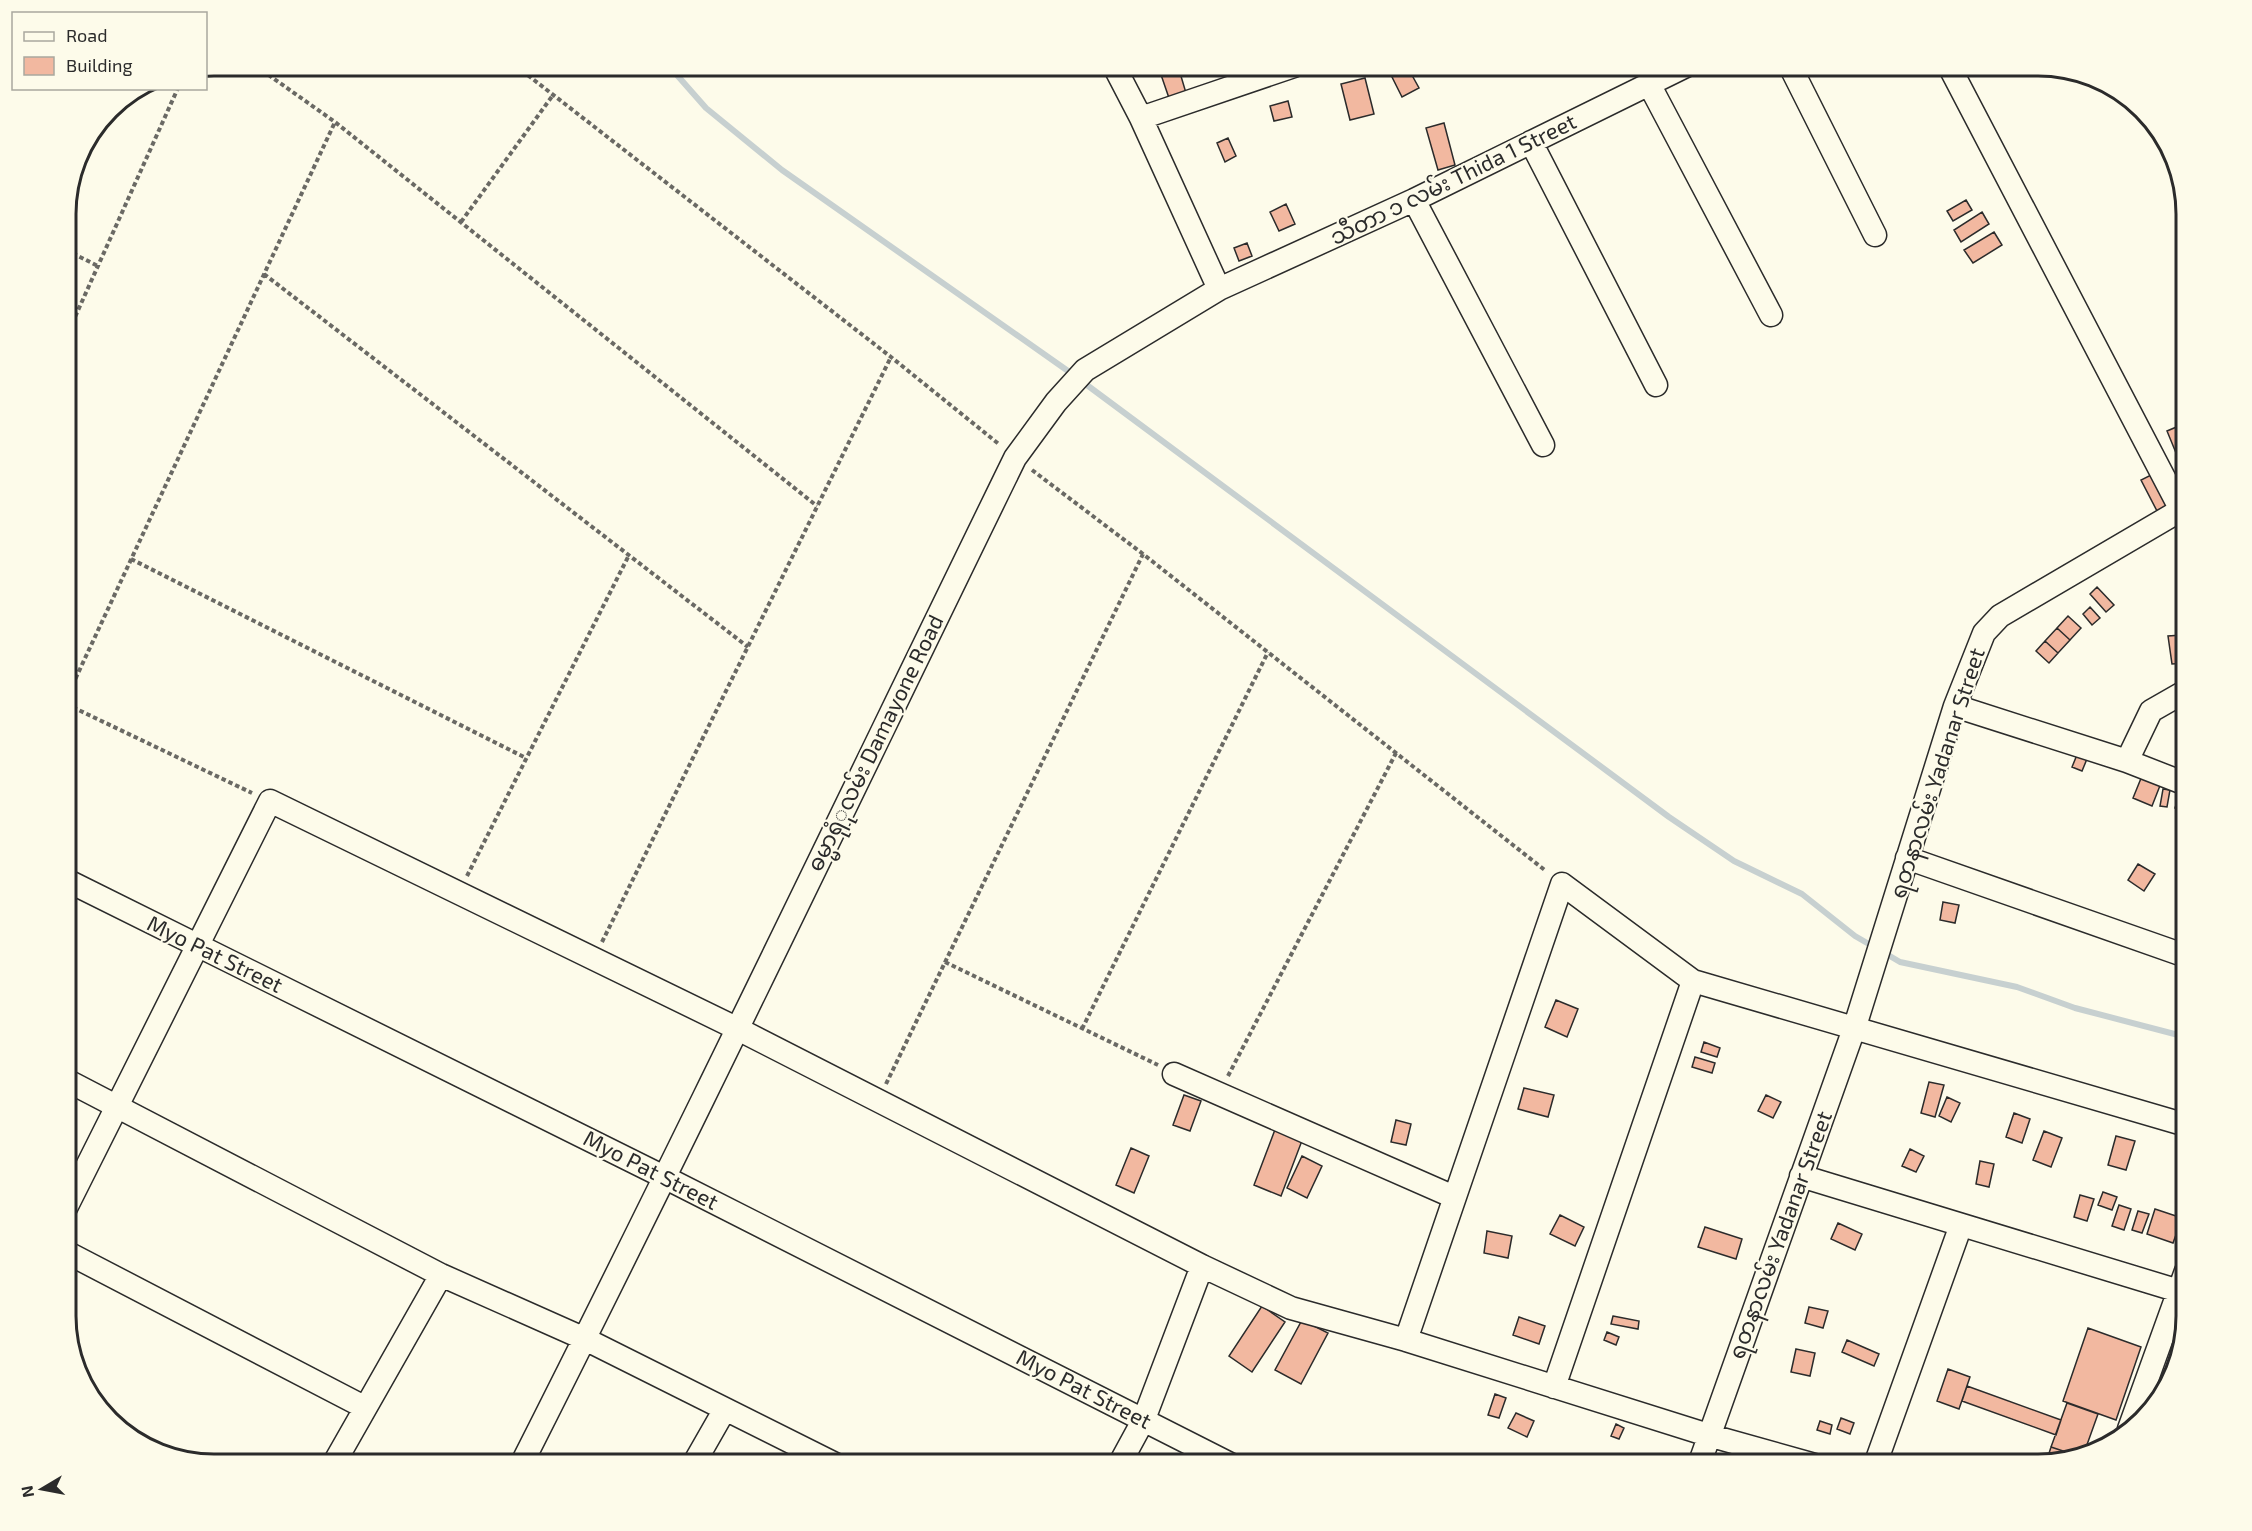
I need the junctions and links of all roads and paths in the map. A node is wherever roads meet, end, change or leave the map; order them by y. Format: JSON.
{"nodes":[{"id":1,"x":1264,"y":76,"type":"edge"},
{"id":2,"x":1662,"y":76,"type":"edge"},
{"id":3,"x":1795,"y":76,"type":"edge"},
{"id":4,"x":1954,"y":76,"type":"edge"},
{"id":5,"x":271,"y":77,"type":"edge"},
{"id":6,"x":530,"y":77,"type":"edge"},
{"id":7,"x":1120,"y":77,"type":"edge"},
{"id":8,"x":1649,"y":84,"type":"junction"},
{"id":9,"x":177,"y":90,"type":"edge"},
{"id":10,"x":553,"y":94,"type":"junction"},
{"id":11,"x":1142,"y":118,"type":"junction"},
{"id":12,"x":334,"y":122,"type":"junction"},
{"id":13,"x":1531,"y":142,"type":"junction"},
{"id":14,"x":1414,"y":200,"type":"junction"},
{"id":15,"x":461,"y":222,"type":"junction"},
{"id":16,"x":1875,"y":235,"type":"dead end"},
{"id":17,"x":77,"y":256,"type":"edge"},
{"id":18,"x":98,"y":266,"type":"junction"},
{"id":19,"x":264,"y":274,"type":"junction"},
{"id":20,"x":1219,"y":289,"type":"junction"},
{"id":21,"x":77,"y":313,"type":"edge"},
{"id":22,"x":1771,"y":315,"type":"dead end"},
{"id":23,"x":891,"y":357,"type":"junction"},
{"id":24,"x":1085,"y":370,"type":"joint"},
{"id":25,"x":1656,"y":384,"type":"dead end"},
{"id":26,"x":1543,"y":445,"type":"dead end"},
{"id":27,"x":1015,"y":458,"type":"junction"},
{"id":28,"x":2176,"y":496,"type":"edge"},
{"id":29,"x":817,"y":506,"type":"junction"},
{"id":30,"x":2176,"y":513,"type":"edge"},
{"id":31,"x":1143,"y":554,"type":"junction"},
{"id":32,"x":629,"y":555,"type":"junction"},
{"id":33,"x":131,"y":559,"type":"junction"},
{"id":34,"x":748,"y":647,"type":"junction"},
{"id":35,"x":1268,"y":652,"type":"junction"},
{"id":36,"x":77,"y":675,"type":"edge"},
{"id":37,"x":2176,"y":697,"type":"edge"},
{"id":38,"x":1955,"y":706,"type":"junction"},
{"id":39,"x":77,"y":709,"type":"edge"},
{"id":40,"x":1396,"y":753,"type":"junction"},
{"id":41,"x":526,"y":758,"type":"junction"},
{"id":42,"x":2127,"y":761,"type":"junction"},
{"id":43,"x":2176,"y":780,"type":"edge"},
{"id":44,"x":270,"y":801,"type":"junction"},
{"id":45,"x":1907,"y":858,"type":"junction"},
{"id":46,"x":1562,"y":884,"type":"junction"},
{"id":47,"x":77,"y":885,"type":"edge"},
{"id":48,"x":458,"y":893,"type":"junction"},
{"id":49,"x":199,"y":946,"type":"junction"},
{"id":50,"x":2176,"y":952,"type":"edge"},
{"id":51,"x":593,"y":958,"type":"junction"},
{"id":52,"x":945,"y":962,"type":"junction"},
{"id":53,"x":1693,"y":981,"type":"junction"},
{"id":54,"x":1855,"y":1026,"type":"junction"},
{"id":55,"x":736,"y":1028,"type":"junction"},
{"id":56,"x":1082,"y":1029,"type":"junction"},
{"id":57,"x":1174,"y":1074,"type":"joint"},
{"id":58,"x":77,"y":1085,"type":"edge"},
{"id":59,"x":1219,"y":1093,"type":"junction"},
{"id":60,"x":878,"y":1101,"type":"junction"},
{"id":61,"x":117,"y":1105,"type":"junction"},
{"id":62,"x":2176,"y":1122,"type":"edge"},
{"id":63,"x":1801,"y":1176,"type":"junction"},
{"id":64,"x":666,"y":1178,"type":"junction"},
{"id":65,"x":77,"y":1186,"type":"edge"},
{"id":66,"x":1454,"y":1197,"type":"junction"},
{"id":67,"x":1961,"y":1225,"type":"junction"},
{"id":68,"x":77,"y":1258,"type":"edge"},
{"id":69,"x":1202,"y":1266,"type":"junction"},
{"id":70,"x":441,"y":1275,"type":"junction"},
{"id":71,"x":2176,"y":1279,"type":"edge"},
{"id":72,"x":2176,"y":1298,"type":"edge"},
{"id":73,"x":585,"y":1339,"type":"junction"},
{"id":74,"x":1406,"y":1340,"type":"junction"},
{"id":75,"x":1554,"y":1387,"type":"junction"},
{"id":76,"x":364,"y":1407,"type":"junction"},
{"id":77,"x":724,"y":1409,"type":"junction"},
{"id":78,"x":2134,"y":1415,"type":"edge"},
{"id":79,"x":1144,"y":1419,"type":"junction"},
{"id":80,"x":1708,"y":1435,"type":"junction"},
{"id":81,"x":339,"y":1454,"type":"edge"},
{"id":82,"x":527,"y":1454,"type":"edge"},
{"id":83,"x":699,"y":1454,"type":"edge"},
{"id":84,"x":815,"y":1454,"type":"edge"},
{"id":85,"x":1125,"y":1454,"type":"edge"},
{"id":86,"x":1211,"y":1454,"type":"edge"},
{"id":87,"x":1702,"y":1454,"type":"edge"},
{"id":88,"x":1776,"y":1454,"type":"edge"},
{"id":89,"x":1879,"y":1454,"type":"edge"}],
"edges":[{"from":1,"to":11,"type":"street"},
{"from":2,"to":8,"type":"street","name":"သီတာ ၁ လမ်း Thida 1 Street"},
{"from":3,"to":16,"type":"street"},
{"from":4,"to":28,"type":"street"},
{"from":5,"to":12,"type":"path"},
{"from":6,"to":10,"type":"path"},
{"from":7,"to":11,"type":"street"},
{"from":8,"to":13,"type":"street","name":"သီတာ ၁ လမ်း Thida 1 Street"},
{"from":8,"to":22,"type":"street"},
{"from":9,"to":18,"type":"path"},
{"from":10,"to":15,"type":"path"},
{"from":10,"to":23,"type":"path"},
{"from":11,"to":20,"type":"street"},
{"from":12,"to":15,"type":"path"},
{"from":12,"to":19,"type":"path"},
{"from":13,"to":14,"type":"street","name":"သီတာ ၁ လမ်း Thida 1 Street"},
{"from":13,"to":25,"type":"street"},
{"from":14,"to":20,"type":"street","name":"သီတာ ၁ လမ်း Thida 1 Street"},
{"from":14,"to":26,"type":"street"},
{"from":15,"to":29,"type":"path"},
{"from":17,"to":18,"type":"path"},
{"from":18,"to":21,"type":"path"},
{"from":19,"to":32,"type":"path"},
{"from":19,"to":33,"type":"path"},
{"from":20,"to":24,"type":"street","name":"သီတာ ၁ လမ်း Thida 1 Street"},
{"from":23,"to":27,"type":"path"},
{"from":23,"to":29,"type":"path"},
{"from":24,"to":27,"type":"street","name":"ဓမ္မာရုံုလမ်း Damayone Road"},
{"from":27,"to":31,"type":"path"},
{"from":27,"to":55,"type":"street","name":"ဓမ္မာရုံုလမ်း Damayone Road"},
{"from":29,"to":34,"type":"path"},
{"from":30,"to":38,"type":"street","name":"ရတနာလမ်း Yadanar Street"},
{"from":31,"to":35,"type":"path"},
{"from":31,"to":52,"type":"path"},
{"from":32,"to":34,"type":"path"},
{"from":32,"to":41,"type":"path"},
{"from":33,"to":36,"type":"path"},
{"from":33,"to":41,"type":"path"},
{"from":34,"to":51,"type":"path"},
{"from":35,"to":40,"type":"path"},
{"from":35,"to":56,"type":"path"},
{"from":37,"to":42,"type":"street"},
{"from":38,"to":42,"type":"street"},
{"from":38,"to":45,"type":"street","name":"ရတနာလမ်း Yadanar Street"},
{"from":39,"to":44,"type":"path"},
{"from":40,"to":46,"type":"path"},
{"from":40,"to":59,"type":"path"},
{"from":41,"to":48,"type":"path"},
{"from":42,"to":43,"type":"street"},
{"from":44,"to":48,"type":"street"},
{"from":44,"to":49,"type":"street"},
{"from":45,"to":50,"type":"street"},
{"from":45,"to":54,"type":"street","name":"ရတနာလမ်း Yadanar Street"},
{"from":46,"to":53,"type":"street"},
{"from":46,"to":66,"type":"street"},
{"from":47,"to":49,"type":"street","name":"Myo Pat Street"},
{"from":48,"to":51,"type":"street"},
{"from":49,"to":61,"type":"street"},
{"from":49,"to":64,"type":"street","name":"Myo Pat Street"},
{"from":51,"to":55,"type":"street"},
{"from":52,"to":56,"type":"path"},
{"from":52,"to":60,"type":"path"},
{"from":53,"to":54,"type":"street"},
{"from":53,"to":75,"type":"street"},
{"from":54,"to":62,"type":"street"},
{"from":54,"to":63,"type":"street","name":"ရတနာလမ်း Yadanar Street"},
{"from":55,"to":60,"type":"street"},
{"from":55,"to":64,"type":"street","name":"ဓမ္မာရုံုလမ်း Damayone Road"},
{"from":56,"to":57,"type":"path"},
{"from":57,"to":59,"type":"street"},
{"from":58,"to":61,"type":"street"},
{"from":59,"to":66,"type":"street"},
{"from":60,"to":69,"type":"street"},
{"from":61,"to":65,"type":"street"},
{"from":61,"to":70,"type":"street"},
{"from":63,"to":67,"type":"street"},
{"from":63,"to":80,"type":"street","name":"ရတနာလမ်း Yadanar Street"},
{"from":64,"to":73,"type":"street","name":"ဓမ္မာရုံုလမ်း Damayone Road"},
{"from":64,"to":79,"type":"street","name":"Myo Pat Street"},
{"from":66,"to":74,"type":"street"},
{"from":67,"to":71,"type":"street"},
{"from":67,"to":89,"type":"street"},
{"from":68,"to":76,"type":"street"},
{"from":69,"to":74,"type":"street"},
{"from":69,"to":79,"type":"street"},
{"from":70,"to":73,"type":"street"},
{"from":70,"to":76,"type":"street"},
{"from":72,"to":78,"type":"street"},
{"from":73,"to":77,"type":"street"},
{"from":73,"to":82,"type":"street","name":"ဓမ္မာရုံုလမ်း Damayone Road"},
{"from":74,"to":75,"type":"street"},
{"from":75,"to":80,"type":"street"},
{"from":76,"to":81,"type":"street"},
{"from":77,"to":83,"type":"street"},
{"from":77,"to":84,"type":"street"},
{"from":79,"to":85,"type":"street"},
{"from":79,"to":86,"type":"street","name":"Myo Pat Street"},
{"from":80,"to":87,"type":"street","name":"ရတနာလမ်း Yadanar Street"},
{"from":80,"to":88,"type":"street"}]}
